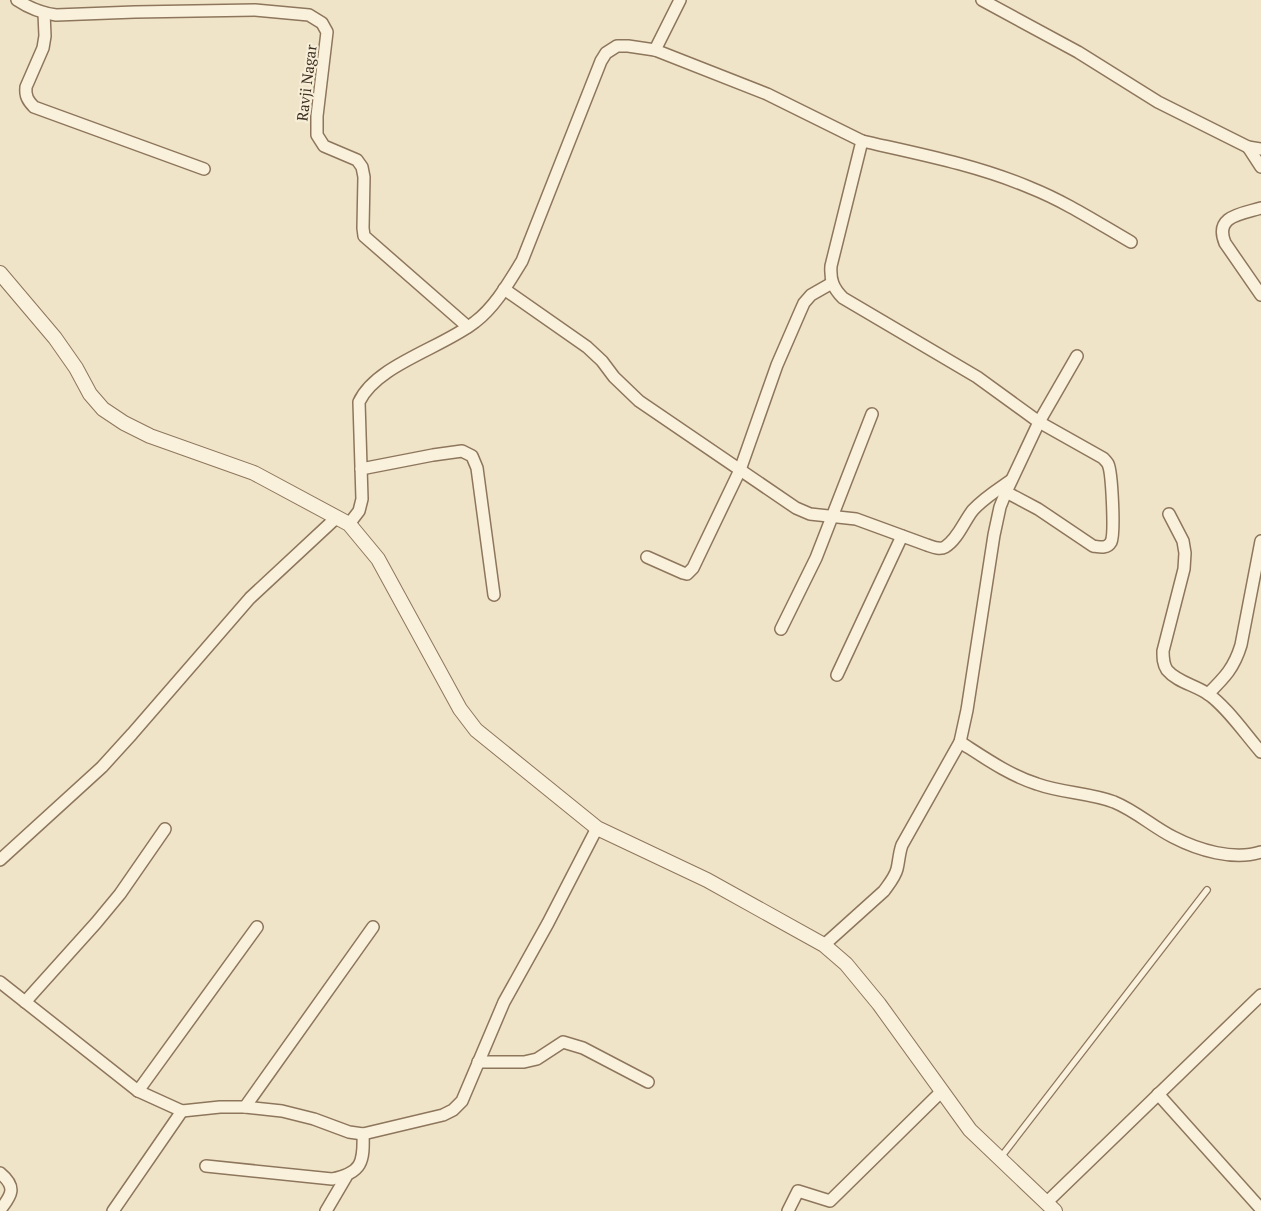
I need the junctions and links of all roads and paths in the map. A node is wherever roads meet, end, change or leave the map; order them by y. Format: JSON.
{"nodes":[{"id":1,"x":17,"y":0,"type":"edge"},
{"id":2,"x":680,"y":0,"type":"edge"},
{"id":3,"x":982,"y":0,"type":"edge"},
{"id":4,"x":44,"y":13,"type":"junction"},
{"id":5,"x":655,"y":50,"type":"junction"},
{"id":6,"x":862,"y":141,"type":"junction"},
{"id":7,"x":1248,"y":147,"type":"junction"},
{"id":8,"x":1261,"y":150,"type":"edge"},
{"id":9,"x":1261,"y":167,"type":"edge"},
{"id":10,"x":204,"y":169,"type":"dead end"},
{"id":11,"x":1261,"y":208,"type":"edge"},
{"id":12,"x":1131,"y":242,"type":"dead end"},
{"id":13,"x":0,"y":273,"type":"edge"},
{"id":14,"x":832,"y":283,"type":"junction"},
{"id":15,"x":504,"y":289,"type":"junction"},
{"id":16,"x":1261,"y":295,"type":"edge"},
{"id":17,"x":468,"y":328,"type":"junction"},
{"id":18,"x":1077,"y":356,"type":"dead end"},
{"id":19,"x":872,"y":414,"type":"dead end"},
{"id":20,"x":1040,"y":422,"type":"junction"},
{"id":21,"x":361,"y":469,"type":"junction"},
{"id":22,"x":740,"y":470,"type":"junction"},
{"id":23,"x":1008,"y":487,"type":"junction"},
{"id":24,"x":1169,"y":514,"type":"dead end"},
{"id":25,"x":833,"y":516,"type":"junction"},
{"id":26,"x":342,"y":521,"type":"junction"},
{"id":27,"x":902,"y":536,"type":"junction"},
{"id":28,"x":1261,"y":542,"type":"edge"},
{"id":29,"x":647,"y":557,"type":"dead end"},
{"id":30,"x":494,"y":595,"type":"dead end"},
{"id":31,"x":781,"y":629,"type":"dead end"},
{"id":32,"x":837,"y":675,"type":"dead end"},
{"id":33,"x":1208,"y":694,"type":"junction"},
{"id":34,"x":960,"y":742,"type":"junction"},
{"id":35,"x":1261,"y":752,"type":"edge"},
{"id":36,"x":597,"y":828,"type":"junction"},
{"id":37,"x":165,"y":829,"type":"dead end"},
{"id":38,"x":1261,"y":852,"type":"edge"},
{"id":39,"x":0,"y":860,"type":"edge"},
{"id":40,"x":1207,"y":890,"type":"dead end"},
{"id":41,"x":257,"y":927,"type":"dead end"},
{"id":42,"x":373,"y":927,"type":"dead end"},
{"id":43,"x":824,"y":945,"type":"junction"},
{"id":44,"x":0,"y":982,"type":"edge"},
{"id":45,"x":1261,"y":995,"type":"edge"},
{"id":46,"x":25,"y":1002,"type":"junction"},
{"id":47,"x":478,"y":1062,"type":"junction"},
{"id":48,"x":648,"y":1082,"type":"dead end"},
{"id":49,"x":138,"y":1090,"type":"junction"},
{"id":50,"x":942,"y":1091,"type":"junction"},
{"id":51,"x":1158,"y":1094,"type":"junction"},
{"id":52,"x":245,"y":1107,"type":"junction"},
{"id":53,"x":182,"y":1111,"type":"junction"},
{"id":54,"x":363,"y":1134,"type":"junction"},
{"id":55,"x":1000,"y":1159,"type":"junction"},
{"id":56,"x":206,"y":1166,"type":"dead end"},
{"id":57,"x":0,"y":1173,"type":"edge"},
{"id":58,"x":346,"y":1177,"type":"junction"},
{"id":59,"x":1050,"y":1207,"type":"edge"},
{"id":60,"x":1261,"y":1209,"type":"edge"},
{"id":61,"x":0,"y":1210,"type":"edge"},
{"id":62,"x":113,"y":1211,"type":"edge"},
{"id":63,"x":326,"y":1211,"type":"edge"},
{"id":64,"x":788,"y":1211,"type":"edge"}],
"edges":[{"from":1,"to":4,"type":"street","name":"Ravji Nagar"},
{"from":2,"to":5,"type":"street"},
{"from":3,"to":7,"type":"street"},
{"from":4,"to":10,"type":"street"},
{"from":4,"to":17,"type":"street","name":"Ravji Nagar"},
{"from":5,"to":6,"type":"street"},
{"from":5,"to":15,"type":"street"},
{"from":6,"to":12,"type":"street"},
{"from":6,"to":14,"type":"street"},
{"from":7,"to":8,"type":"street"},
{"from":7,"to":9,"type":"street"},
{"from":11,"to":16,"type":"street"},
{"from":13,"to":26,"type":"street"},
{"from":14,"to":20,"type":"street"},
{"from":14,"to":22,"type":"street"},
{"from":15,"to":17,"type":"street"},
{"from":15,"to":22,"type":"street"},
{"from":17,"to":21,"type":"street"},
{"from":18,"to":20,"type":"street"},
{"from":19,"to":25,"type":"street"},
{"from":20,"to":23,"type":"street"},
{"from":20,"to":23,"type":"street"},
{"from":21,"to":26,"type":"street"},
{"from":21,"to":30,"type":"street"},
{"from":22,"to":25,"type":"street"},
{"from":22,"to":29,"type":"street"},
{"from":23,"to":27,"type":"street"},
{"from":23,"to":34,"type":"street"},
{"from":24,"to":33,"type":"street"},
{"from":25,"to":27,"type":"street"},
{"from":25,"to":31,"type":"street"},
{"from":26,"to":36,"type":"street"},
{"from":26,"to":39,"type":"street"},
{"from":27,"to":32,"type":"street"},
{"from":28,"to":33,"type":"street"},
{"from":33,"to":35,"type":"street"},
{"from":34,"to":38,"type":"street"},
{"from":34,"to":43,"type":"street"},
{"from":36,"to":43,"type":"street"},
{"from":36,"to":47,"type":"street"},
{"from":37,"to":46,"type":"street"},
{"from":40,"to":55,"type":"lane"},
{"from":41,"to":49,"type":"street"},
{"from":42,"to":52,"type":"street"},
{"from":43,"to":50,"type":"street"},
{"from":44,"to":46,"type":"street"},
{"from":45,"to":51,"type":"street"},
{"from":46,"to":49,"type":"street"},
{"from":47,"to":48,"type":"street"},
{"from":47,"to":54,"type":"street"},
{"from":49,"to":53,"type":"street"},
{"from":50,"to":55,"type":"street"},
{"from":50,"to":64,"type":"street"},
{"from":51,"to":59,"type":"street"},
{"from":51,"to":60,"type":"street"},
{"from":52,"to":53,"type":"street"},
{"from":52,"to":54,"type":"street"},
{"from":53,"to":62,"type":"street"},
{"from":54,"to":58,"type":"street"},
{"from":55,"to":59,"type":"street"},
{"from":56,"to":58,"type":"street"},
{"from":57,"to":61,"type":"street"},
{"from":58,"to":63,"type":"street"}]}
